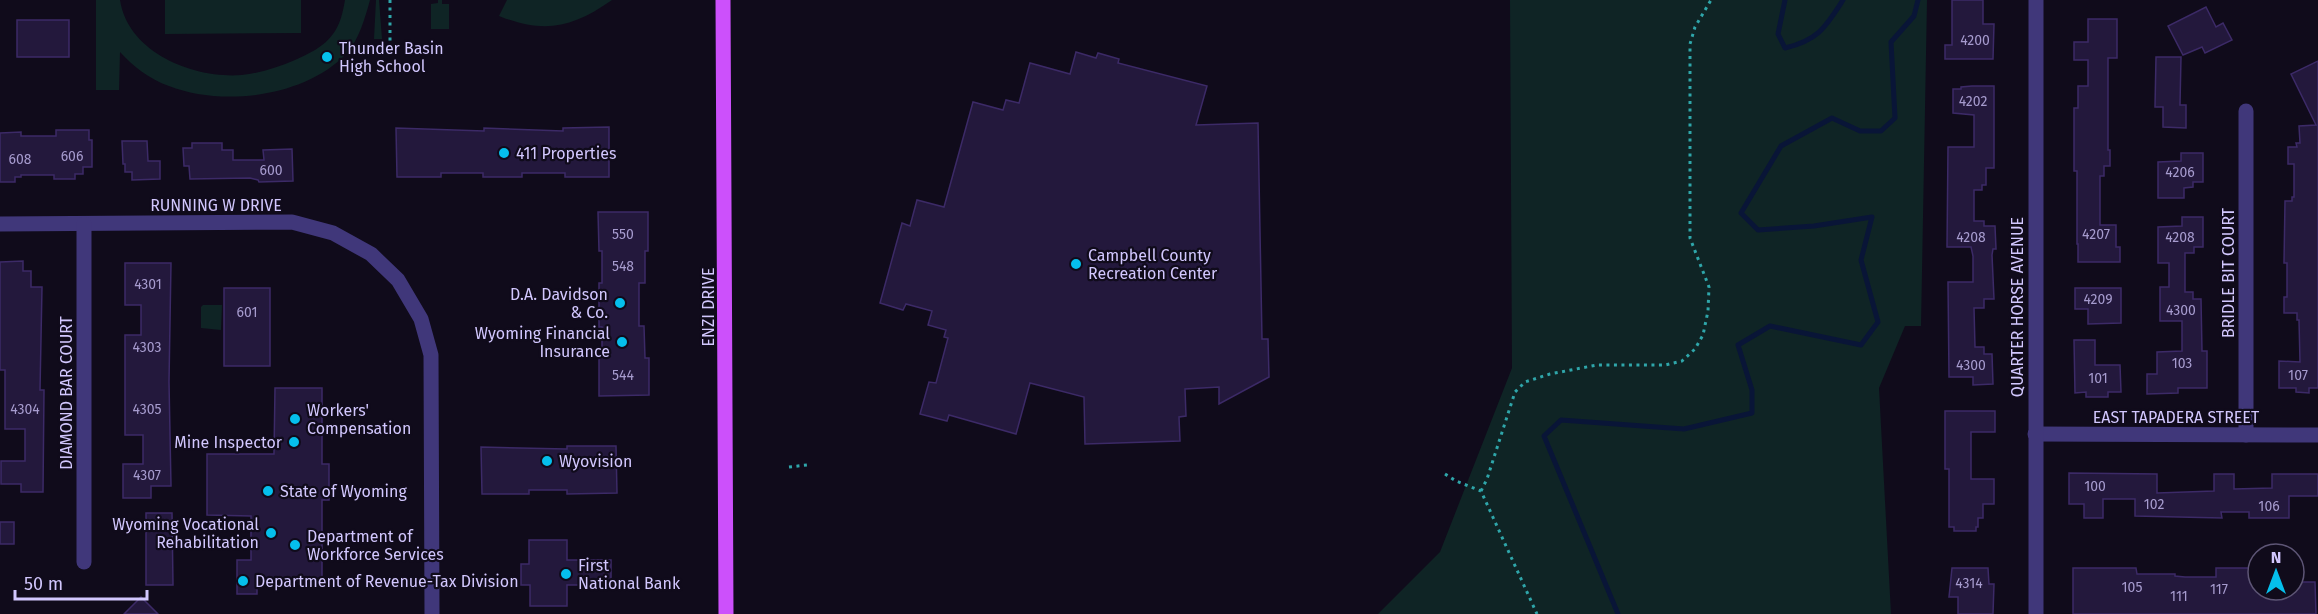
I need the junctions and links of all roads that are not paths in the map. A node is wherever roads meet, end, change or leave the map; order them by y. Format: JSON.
{"nodes":[{"id":1,"x":723,"y":0,"type":"edge"},
{"id":2,"x":2036,"y":0,"type":"edge"},
{"id":3,"x":2246,"y":111,"type":"dead end"},
{"id":4,"x":0,"y":224,"type":"edge"},
{"id":5,"x":84,"y":224,"type":"junction"},
{"id":6,"x":2035,"y":434,"type":"junction"},
{"id":7,"x":2246,"y":435,"type":"junction"},
{"id":8,"x":2318,"y":435,"type":"edge"},
{"id":9,"x":84,"y":562,"type":"dead end"},
{"id":10,"x":432,"y":614,"type":"edge"},
{"id":11,"x":726,"y":614,"type":"edge"},
{"id":12,"x":2036,"y":614,"type":"edge"}],
"edges":[{"from":1,"to":11,"type":"main road","name":"ENZI DRIVE"},
{"from":2,"to":6,"type":"street","name":"QUARTER HORSE AVENUE"},
{"from":3,"to":7,"type":"street","name":"BRIDLE BIT COURT"},
{"from":4,"to":5,"type":"street","name":"RUNNING W DRIVE"},
{"from":5,"to":9,"type":"street","name":"DIAMOND BAR COURT"},
{"from":5,"to":10,"type":"street","name":"RUNNING W DRIVE"},
{"from":6,"to":7,"type":"street","name":"EAST TAPADERA STREET"},
{"from":6,"to":12,"type":"street","name":"QUARTER HORSE AVENUE"},
{"from":7,"to":8,"type":"street","name":"EAST TAPADERA STREET"}]}
